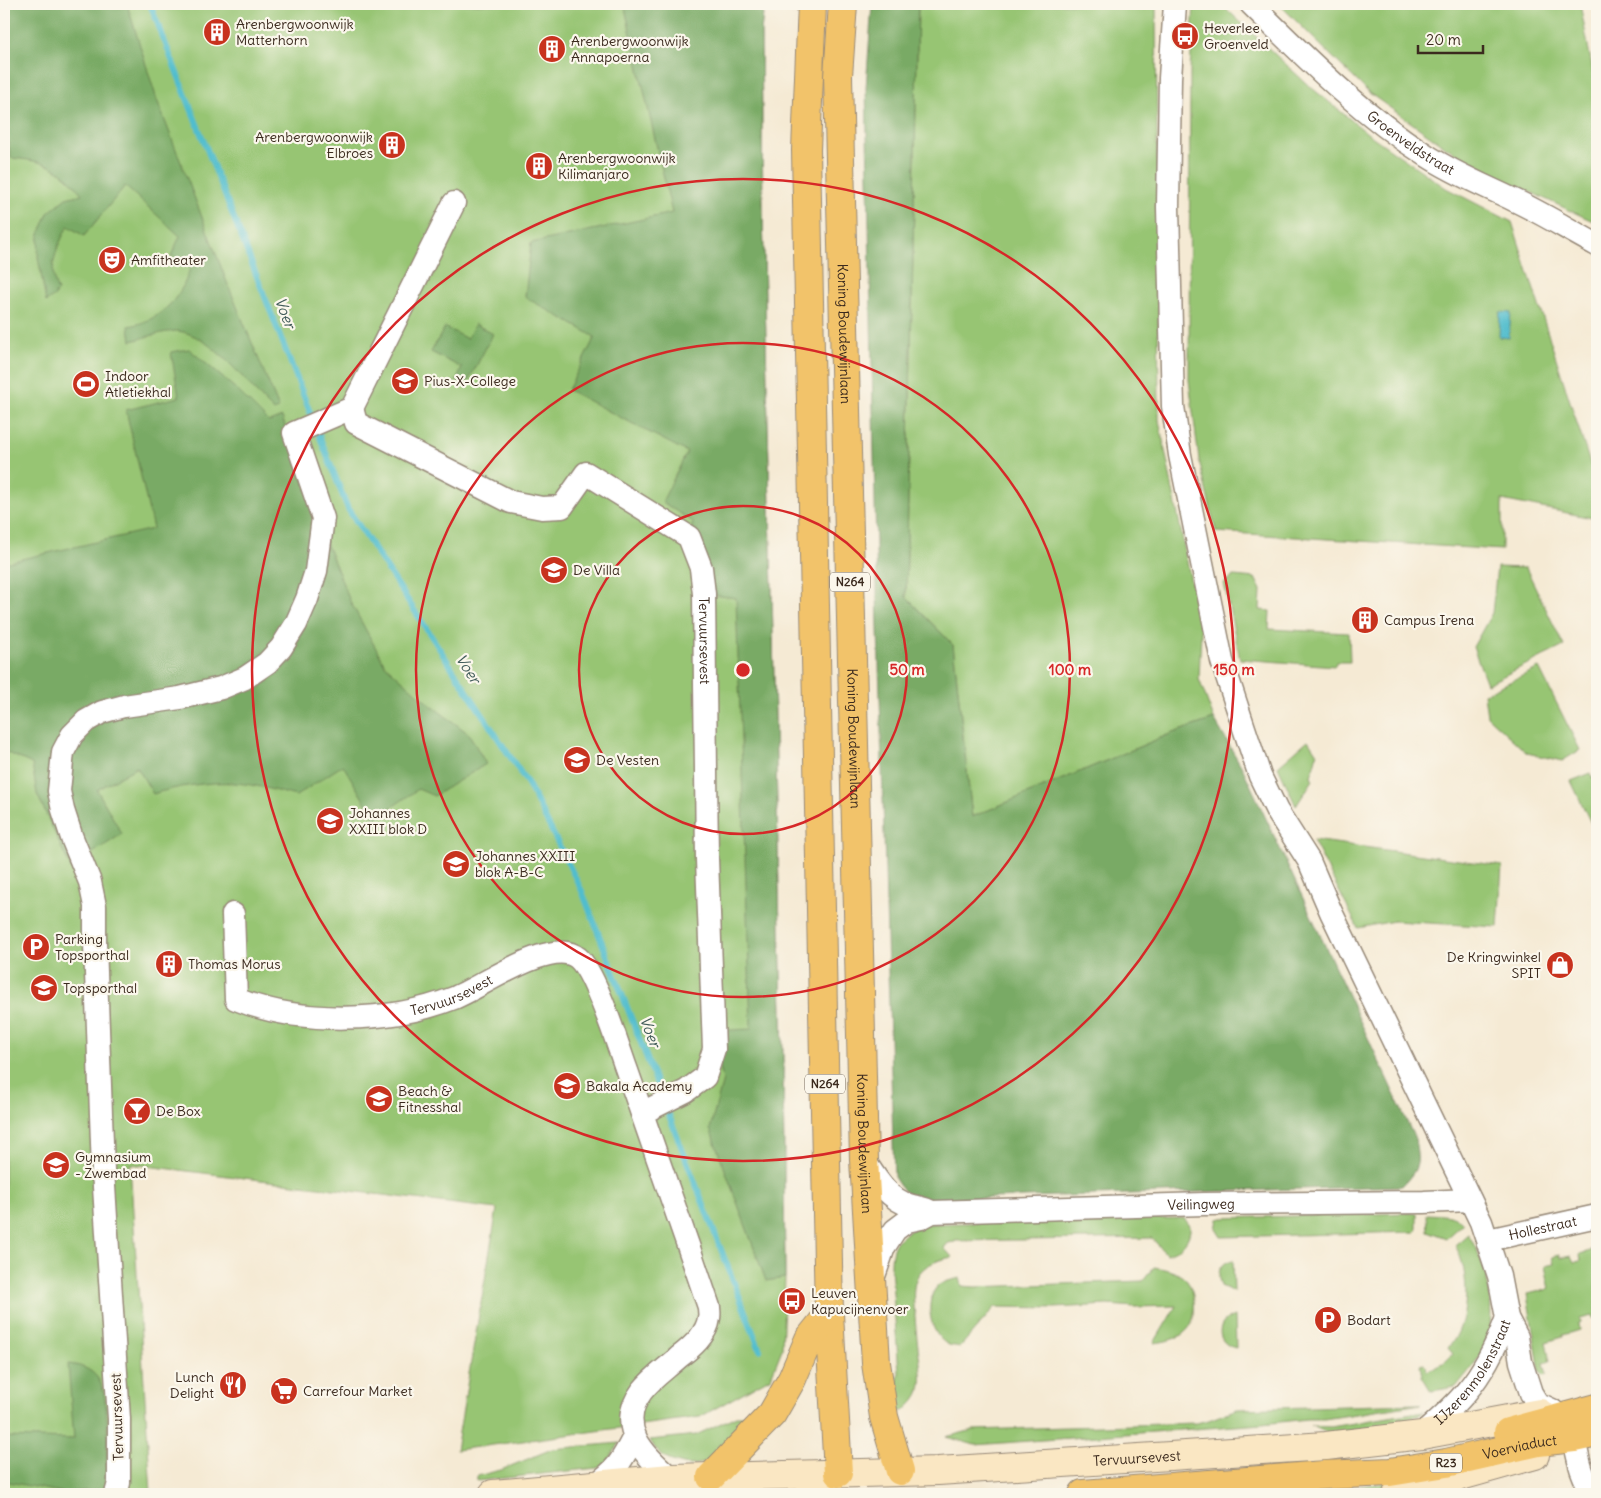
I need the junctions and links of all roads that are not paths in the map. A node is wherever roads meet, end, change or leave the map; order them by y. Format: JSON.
{"nodes":[{"id":1,"x":812,"y":4,"type":"edge"},
{"id":2,"x":843,"y":4,"type":"edge"},
{"id":3,"x":1175,"y":4,"type":"edge"},
{"id":4,"x":1251,"y":4,"type":"edge"},
{"id":5,"x":454,"y":203,"type":"dead end"},
{"id":6,"x":1597,"y":245,"type":"edge"},
{"id":7,"x":343,"y":412,"type":"junction"},
{"id":8,"x":233,"y":914,"type":"dead end"},
{"id":9,"x":649,"y":1110,"type":"junction"},
{"id":10,"x":864,"y":1160,"type":"junction"},
{"id":11,"x":1470,"y":1200,"type":"junction"},
{"id":12,"x":932,"y":1212,"type":"junction"},
{"id":13,"x":1597,"y":1216,"type":"edge"},
{"id":14,"x":1488,"y":1240,"type":"junction"},
{"id":15,"x":871,"y":1286,"type":"junction"},
{"id":16,"x":829,"y":1314,"type":"junction"},
{"id":17,"x":1507,"y":1318,"type":"junction"},
{"id":18,"x":1597,"y":1398,"type":"edge"},
{"id":19,"x":1597,"y":1408,"type":"edge"},
{"id":20,"x":1552,"y":1410,"type":"junction"},
{"id":21,"x":1422,"y":1435,"type":"junction"},
{"id":22,"x":1580,"y":1436,"type":"edge"},
{"id":23,"x":634,"y":1437,"type":"junction"},
{"id":24,"x":1324,"y":1475,"type":"junction"},
{"id":25,"x":711,"y":1477,"type":"junction"},
{"id":26,"x":671,"y":1478,"type":"junction"},
{"id":27,"x":841,"y":1483,"type":"edge"},
{"id":28,"x":905,"y":1483,"type":"edge"},
{"id":29,"x":595,"y":1485,"type":"junction"},
{"id":30,"x":121,"y":1491,"type":"edge"},
{"id":31,"x":493,"y":1494,"type":"edge"},
{"id":32,"x":1083,"y":1494,"type":"edge"},
{"id":33,"x":1397,"y":1494,"type":"edge"},
{"id":34,"x":1595,"y":1494,"type":"edge"}],
"edges":[{"from":1,"to":16,"type":"main road","number":"N264"},
{"from":2,"to":10,"type":"main road","name":"Koning Boudewijnlaan","number":"N264"},
{"from":3,"to":11,"type":"street"},
{"from":4,"to":6,"type":"street","name":"Groenveldstraat"},
{"from":5,"to":7,"type":"street"},
{"from":7,"to":9,"type":"street","name":"Tervuursevest"},
{"from":7,"to":30,"type":"street","name":"Tervuursevest"},
{"from":8,"to":9,"type":"street","name":"Tervuursevest"},
{"from":9,"to":23,"type":"street","name":"Tervuursevest"},
{"from":10,"to":12,"type":"street","name":"Veilingweg"},
{"from":10,"to":15,"type":"main road","name":"Koning Boudewijnlaan","number":"N264"},
{"from":11,"to":12,"type":"street","name":"Veilingweg"},
{"from":11,"to":14,"type":"street"},
{"from":12,"to":15,"type":"street","name":"Veilingweg"},
{"from":13,"to":14,"type":"street","name":"Hollestraat"},
{"from":14,"to":17,"type":"street"},
{"from":15,"to":28,"type":"main road","name":"Koning Boudewijnlaan","number":"N264"},
{"from":16,"to":25,"type":"main road"},
{"from":16,"to":27,"type":"main road","number":"N264"},
{"from":17,"to":20,"type":"street","name":"IJzerenmolenstraat"},
{"from":17,"to":21,"type":"street","name":"IJzerenmolenstraat"},
{"from":18,"to":20,"type":"main road","name":"Tervuursevest","number":"R23"},
{"from":19,"to":24,"type":"main road","name":"Voerviaduct","number":"R23"},
{"from":20,"to":21,"type":"main road","name":"Tervuursevest","number":"R23"},
{"from":21,"to":28,"type":"main road","name":"Tervuursevest","number":"R23"},
{"from":22,"to":24,"type":"main road","name":"Voerviaduct","number":"R23"},
{"from":22,"to":33,"type":"main road","number":"R23"},
{"from":22,"to":34,"type":"street"},
{"from":23,"to":26,"type":"street"},
{"from":23,"to":29,"type":"street"},
{"from":24,"to":32,"type":"main road","name":"Voerviaduct","number":"R23"},
{"from":25,"to":26,"type":"main road","name":"Tervuursevest","number":"R23"},
{"from":25,"to":27,"type":"main road","name":"Tervuursevest","number":"R23"},
{"from":26,"to":29,"type":"main road","name":"Tervuursevest","number":"R23"},
{"from":27,"to":28,"type":"main road","name":"Tervuursevest","number":"R23"},
{"from":29,"to":31,"type":"main road","name":"Tervuursevest","number":"R23"}]}
